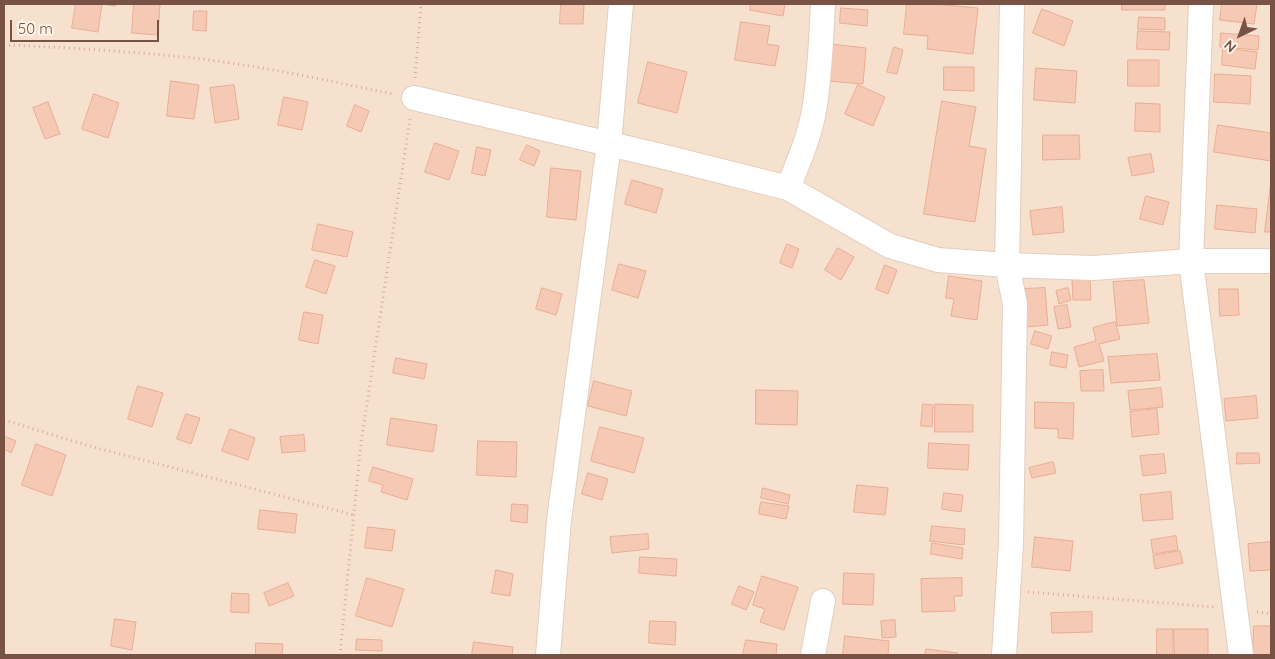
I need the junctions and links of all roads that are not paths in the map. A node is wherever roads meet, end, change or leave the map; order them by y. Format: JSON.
{"nodes":[{"id":1,"x":621,"y":4,"type":"edge"},
{"id":2,"x":823,"y":4,"type":"edge"},
{"id":3,"x":1012,"y":4,"type":"edge"},
{"id":4,"x":1201,"y":4,"type":"edge"},
{"id":5,"x":414,"y":98,"type":"road end"},
{"id":6,"x":609,"y":144,"type":"junction"},
{"id":7,"x":788,"y":188,"type":"junction"},
{"id":8,"x":1271,"y":260,"type":"edge"},
{"id":9,"x":1192,"y":261,"type":"junction"},
{"id":10,"x":1008,"y":265,"type":"junction"},
{"id":11,"x":823,"y":601,"type":"dead end"},
{"id":12,"x":548,"y":655,"type":"edge"},
{"id":13,"x":813,"y":655,"type":"edge"},
{"id":14,"x":1004,"y":655,"type":"edge"},
{"id":15,"x":1241,"y":655,"type":"edge"}],
"edges":[{"from":1,"to":6,"type":"street"},
{"from":2,"to":7,"type":"street"},
{"from":3,"to":10,"type":"street"},
{"from":4,"to":9,"type":"street"},
{"from":5,"to":6,"type":"street"},
{"from":6,"to":7,"type":"street"},
{"from":6,"to":12,"type":"street"},
{"from":7,"to":10,"type":"street"},
{"from":8,"to":9,"type":"street"},
{"from":9,"to":10,"type":"street"},
{"from":9,"to":15,"type":"street"},
{"from":10,"to":14,"type":"street"},
{"from":11,"to":13,"type":"street"}]}
